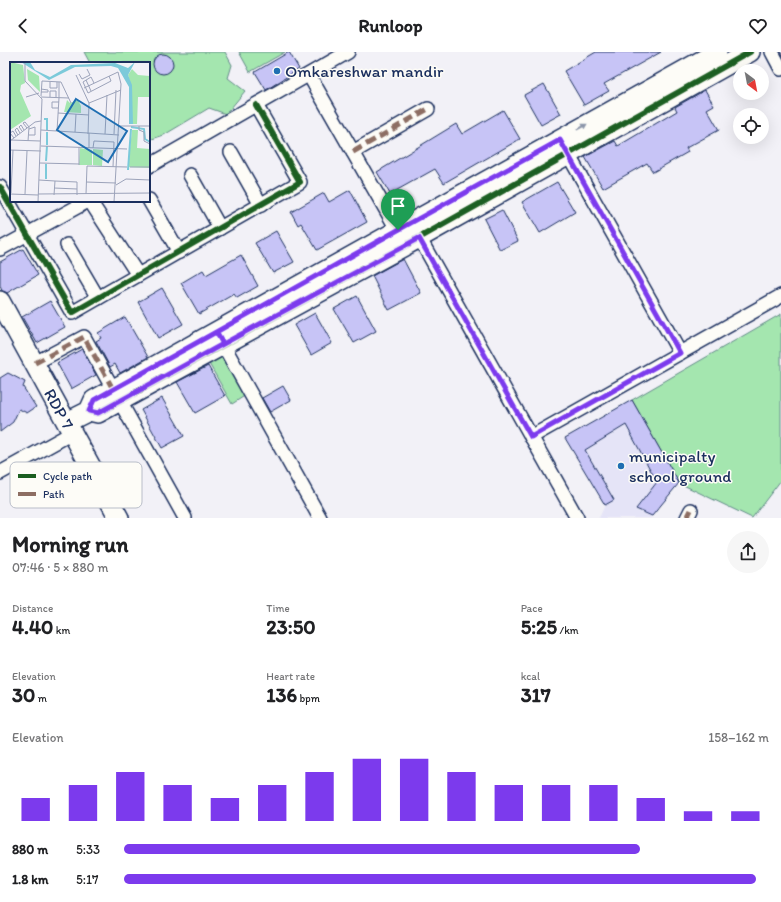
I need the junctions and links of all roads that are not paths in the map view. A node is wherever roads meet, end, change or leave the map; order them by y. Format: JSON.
{"nodes":[{"id":1,"x":348,"y":52,"type":"edge"},
{"id":2,"x":717,"y":52,"type":"edge"},
{"id":3,"x":750,"y":52,"type":"edge"},
{"id":4,"x":772,"y":52,"type":"edge"},
{"id":5,"x":781,"y":69,"type":"edge"},
{"id":6,"x":308,"y":75,"type":"junction"},
{"id":7,"x":256,"y":105,"type":"junction"},
{"id":8,"x":428,"y":109,"type":"dead end"},
{"id":9,"x":564,"y":147,"type":"junction"},
{"id":10,"x":231,"y":152,"type":"dead end"},
{"id":11,"x":353,"y":152,"type":"junction"},
{"id":12,"x":150,"y":165,"type":"edge"},
{"id":13,"x":190,"y":175,"type":"dead end"},
{"id":14,"x":0,"y":187,"type":"edge"},
{"id":15,"x":87,"y":202,"type":"edge"},
{"id":16,"x":90,"y":202,"type":"edge"},
{"id":17,"x":150,"y":202,"type":"edge"},
{"id":18,"x":261,"y":205,"type":"junction"},
{"id":19,"x":220,"y":228,"type":"junction"},
{"id":20,"x":408,"y":234,"type":"junction"},
{"id":21,"x":28,"y":235,"type":"junction"},
{"id":22,"x":67,"y":245,"type":"dead end"},
{"id":23,"x":0,"y":249,"type":"edge"},
{"id":24,"x":179,"y":252,"type":"junction"},
{"id":25,"x":138,"y":275,"type":"junction"},
{"id":26,"x":781,"y":296,"type":"edge"},
{"id":27,"x":98,"y":298,"type":"junction"},
{"id":28,"x":0,"y":300,"type":"edge"},
{"id":29,"x":219,"y":338,"type":"junction"},
{"id":30,"x":680,"y":353,"type":"junction"},
{"id":31,"x":35,"y":363,"type":"junction"},
{"id":32,"x":117,"y":395,"type":"junction"},
{"id":33,"x":70,"y":427,"type":"junction"},
{"id":34,"x":531,"y":437,"type":"junction"},
{"id":35,"x":16,"y":462,"type":"edge"},
{"id":36,"x":89,"y":462,"type":"edge"},
{"id":37,"x":10,"y":466,"type":"edge"},
{"id":38,"x":0,"y":472,"type":"edge"},
{"id":39,"x":114,"y":508,"type":"edge"},
{"id":40,"x":119,"y":518,"type":"edge"},
{"id":41,"x":185,"y":518,"type":"edge"},
{"id":42,"x":320,"y":518,"type":"edge"},
{"id":43,"x":577,"y":518,"type":"edge"}],
"edges":[{"from":1,"to":6,"type":"street"},
{"from":9,"to":2,"type":"street","one_way":true},
{"from":3,"to":9,"type":"street"},
{"from":4,"to":5,"type":"street"},
{"from":6,"to":7,"type":"street"},
{"from":6,"to":11,"type":"street"},
{"from":7,"to":12,"type":"street"},
{"from":7,"to":18,"type":"street"},
{"from":8,"to":11,"type":"street"},
{"from":9,"to":20,"type":"street"},
{"from":9,"to":30,"type":"street"},
{"from":10,"to":18,"type":"street"},
{"from":11,"to":20,"type":"street"},
{"from":13,"to":19,"type":"street"},
{"from":14,"to":21,"type":"street"},
{"from":15,"to":21,"type":"street"},
{"from":16,"to":25,"type":"street"},
{"from":17,"to":24,"type":"street"},
{"from":18,"to":19,"type":"street"},
{"from":19,"to":24,"type":"street"},
{"from":20,"to":29,"type":"street"},
{"from":20,"to":34,"type":"street"},
{"from":21,"to":23,"type":"street"},
{"from":21,"to":27,"type":"street"},
{"from":22,"to":27,"type":"street"},
{"from":24,"to":25,"type":"street"},
{"from":25,"to":27,"type":"street"},
{"from":26,"to":30,"type":"street"},
{"from":28,"to":31,"type":"street","name":"RDP 7"},
{"from":29,"to":32,"type":"street"},
{"from":29,"to":42,"type":"street"},
{"from":30,"to":34,"type":"street"},
{"from":31,"to":32,"type":"street"},
{"from":31,"to":33,"type":"street","name":"RDP 7"},
{"from":32,"to":33,"type":"street"},
{"from":32,"to":41,"type":"street"},
{"from":33,"to":35,"type":"street"},
{"from":33,"to":36,"type":"street","name":"RDP 7"},
{"from":34,"to":43,"type":"street"},
{"from":37,"to":38,"type":"street"},
{"from":39,"to":40,"type":"street","name":"RDP 7"}]}
